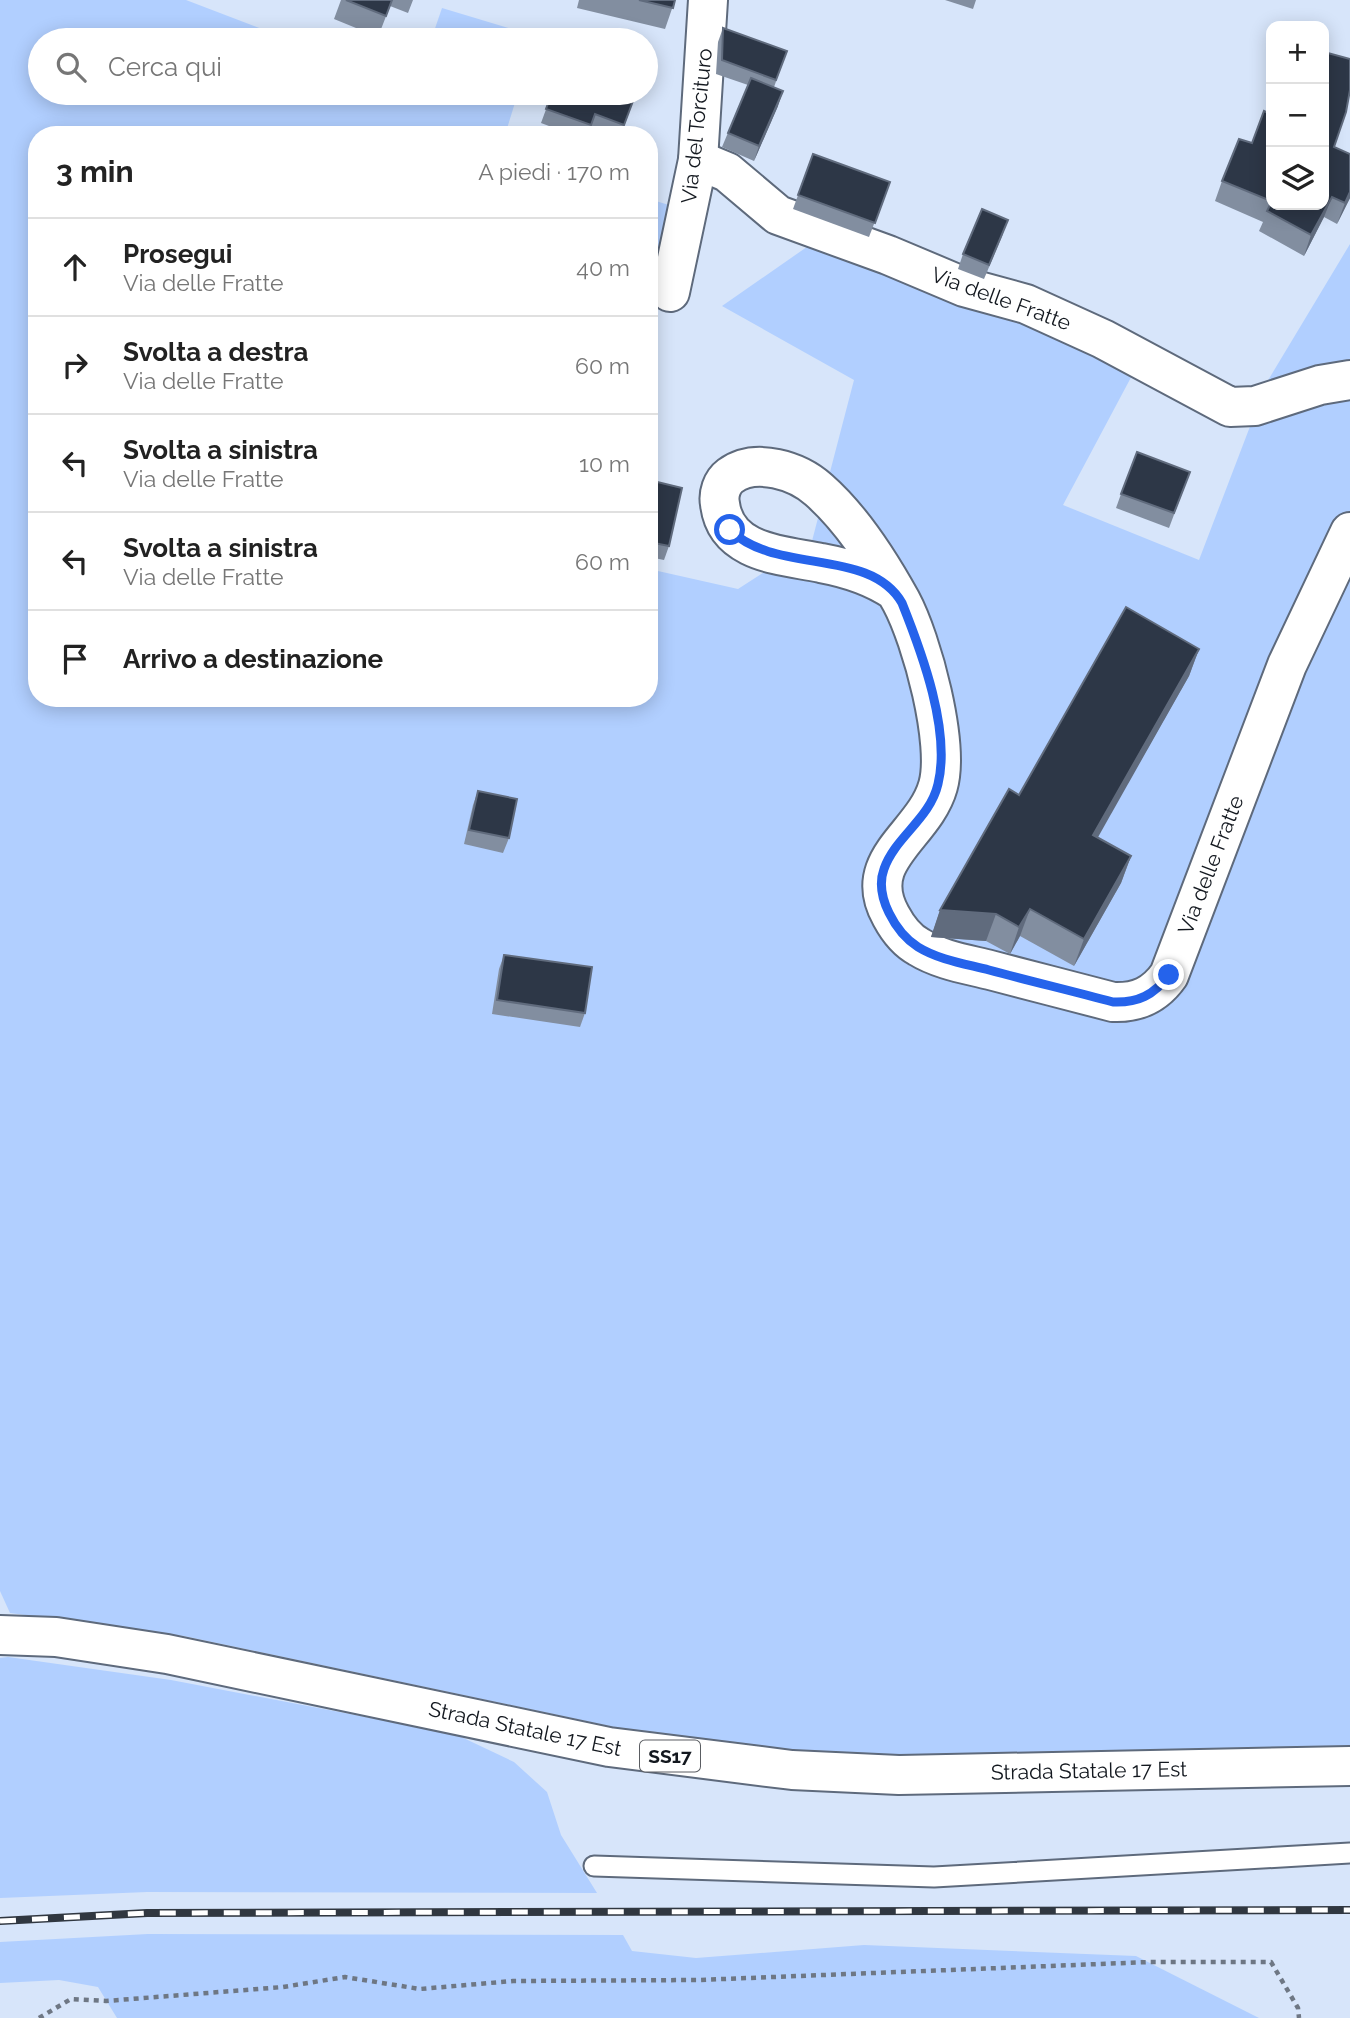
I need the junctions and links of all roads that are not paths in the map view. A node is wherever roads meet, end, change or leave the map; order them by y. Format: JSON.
{"nodes":[{"id":1,"x":708,"y":0,"type":"edge"},
{"id":2,"x":698,"y":160,"type":"junction"},
{"id":3,"x":670,"y":292,"type":"dead end"},
{"id":4,"x":1350,"y":380,"type":"edge"},
{"id":5,"x":1350,"y":532,"type":"edge"},
{"id":6,"x":895,"y":591,"type":"dead end"},
{"id":7,"x":0,"y":1635,"type":"edge"},
{"id":8,"x":1350,"y":1766,"type":"edge"},
{"id":9,"x":1350,"y":1853,"type":"edge"},
{"id":10,"x":594,"y":1866,"type":"dead end"}],
"edges":[{"from":1,"to":2,"type":"street","name":"Via del Torcituro"},
{"from":2,"to":3,"type":"street","name":"Via del Torcituro"},
{"from":2,"to":4,"type":"street","name":"Via delle Fratte"},
{"from":5,"to":6,"type":"street","name":"Via delle Fratte"},
{"from":7,"to":8,"type":"street","name":"Strada Statale 17 Est","number":"SS17"},
{"from":9,"to":10,"type":"lane"}]}
